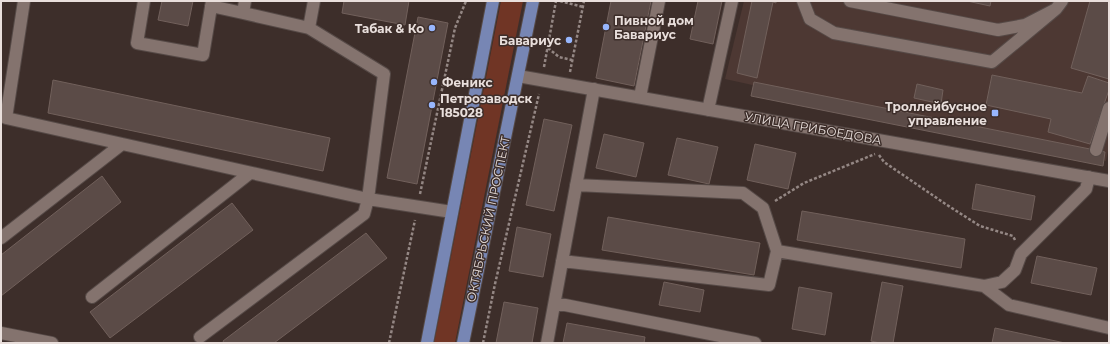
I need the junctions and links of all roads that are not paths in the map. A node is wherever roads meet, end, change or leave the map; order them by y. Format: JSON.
{"nodes":[{"id":1,"x":24,"y":1,"type":"edge"},
{"id":2,"x":144,"y":1,"type":"edge"},
{"id":3,"x":314,"y":1,"type":"edge"},
{"id":4,"x":493,"y":1,"type":"edge"},
{"id":5,"x":533,"y":1,"type":"edge"},
{"id":6,"x":659,"y":1,"type":"edge"},
{"id":7,"x":732,"y":1,"type":"edge"},
{"id":8,"x":803,"y":1,"type":"edge"},
{"id":9,"x":850,"y":1,"type":"edge"},
{"id":10,"x":212,"y":4,"type":"edge"},
{"id":11,"x":1059,"y":5,"type":"edge"},
{"id":12,"x":244,"y":7,"type":"edge"},
{"id":13,"x":309,"y":28,"type":"junction"},
{"id":14,"x":518,"y":76,"type":"junction"},
{"id":15,"x":594,"y":89,"type":"junction"},
{"id":16,"x":640,"y":97,"type":"junction"},
{"id":17,"x":1109,"y":108,"type":"edge"},
{"id":18,"x":708,"y":110,"type":"junction"},
{"id":19,"x":4,"y":118,"type":"edge"},
{"id":20,"x":122,"y":144,"type":"junction"},
{"id":21,"x":1096,"y":150,"type":"dead end"},
{"id":22,"x":250,"y":173,"type":"junction"},
{"id":23,"x":1089,"y":177,"type":"junction"},
{"id":24,"x":1109,"y":181,"type":"edge"},
{"id":25,"x":576,"y":185,"type":"junction"},
{"id":26,"x":368,"y":199,"type":"junction"},
{"id":27,"x":452,"y":212,"type":"junction"},
{"id":28,"x":1,"y":238,"type":"edge"},
{"id":29,"x":777,"y":251,"type":"junction"},
{"id":30,"x":562,"y":261,"type":"junction"},
{"id":31,"x":984,"y":286,"type":"junction"},
{"id":32,"x":92,"y":297,"type":"dead end"},
{"id":33,"x":554,"y":303,"type":"junction"},
{"id":34,"x":1109,"y":328,"type":"edge"},
{"id":35,"x":1,"y":333,"type":"edge"},
{"id":36,"x":200,"y":337,"type":"dead end"},
{"id":37,"x":700,"y":338,"type":"edge"},
{"id":38,"x":52,"y":343,"type":"edge"},
{"id":39,"x":427,"y":343,"type":"edge"},
{"id":40,"x":463,"y":343,"type":"edge"},
{"id":41,"x":547,"y":343,"type":"edge"},
{"id":42,"x":755,"y":343,"type":"edge"}],
"edges":[{"from":1,"to":19,"type":"street"},
{"from":2,"to":10,"type":"street"},
{"from":3,"to":13,"type":"street"},
{"from":4,"to":27,"type":"main road"},
{"from":5,"to":14,"type":"main road","name":"ОКТЯБРЬСКИЙ ПРОСПЕКТ"},
{"from":6,"to":16,"type":"street"},
{"from":7,"to":18,"type":"street"},
{"from":8,"to":11,"type":"street"},
{"from":9,"to":11,"type":"street"},
{"from":10,"to":12,"type":"street"},
{"from":12,"to":13,"type":"street"},
{"from":13,"to":26,"type":"street"},
{"from":14,"to":15,"type":"street","name":"УЛИЦА ГРИБОЕДОВА"},
{"from":14,"to":40,"type":"main road","name":"ОКТЯБРЬСКИЙ ПРОСПЕКТ"},
{"from":15,"to":16,"type":"street","name":"УЛИЦА ГРИБОЕДОВА"},
{"from":15,"to":25,"type":"street"},
{"from":16,"to":18,"type":"street","name":"УЛИЦА ГРИБОЕДОВА"},
{"from":17,"to":21,"type":"street"},
{"from":18,"to":23,"type":"street","name":"УЛИЦА ГРИБОЕДОВА"},
{"from":19,"to":20,"type":"street"},
{"from":20,"to":22,"type":"street"},
{"from":20,"to":28,"type":"street"},
{"from":22,"to":26,"type":"street"},
{"from":22,"to":32,"type":"street"},
{"from":23,"to":24,"type":"street","name":"УЛИЦА ГРИБОЕДОВА"},
{"from":23,"to":31,"type":"street"},
{"from":25,"to":29,"type":"street"},
{"from":25,"to":30,"type":"street"},
{"from":26,"to":27,"type":"street"},
{"from":26,"to":36,"type":"street"},
{"from":27,"to":39,"type":"main road"},
{"from":29,"to":30,"type":"street"},
{"from":29,"to":31,"type":"street"},
{"from":30,"to":33,"type":"street"},
{"from":31,"to":34,"type":"street"},
{"from":33,"to":37,"type":"street"},
{"from":33,"to":41,"type":"street"},
{"from":35,"to":38,"type":"street"},
{"from":37,"to":42,"type":"street"}]}
